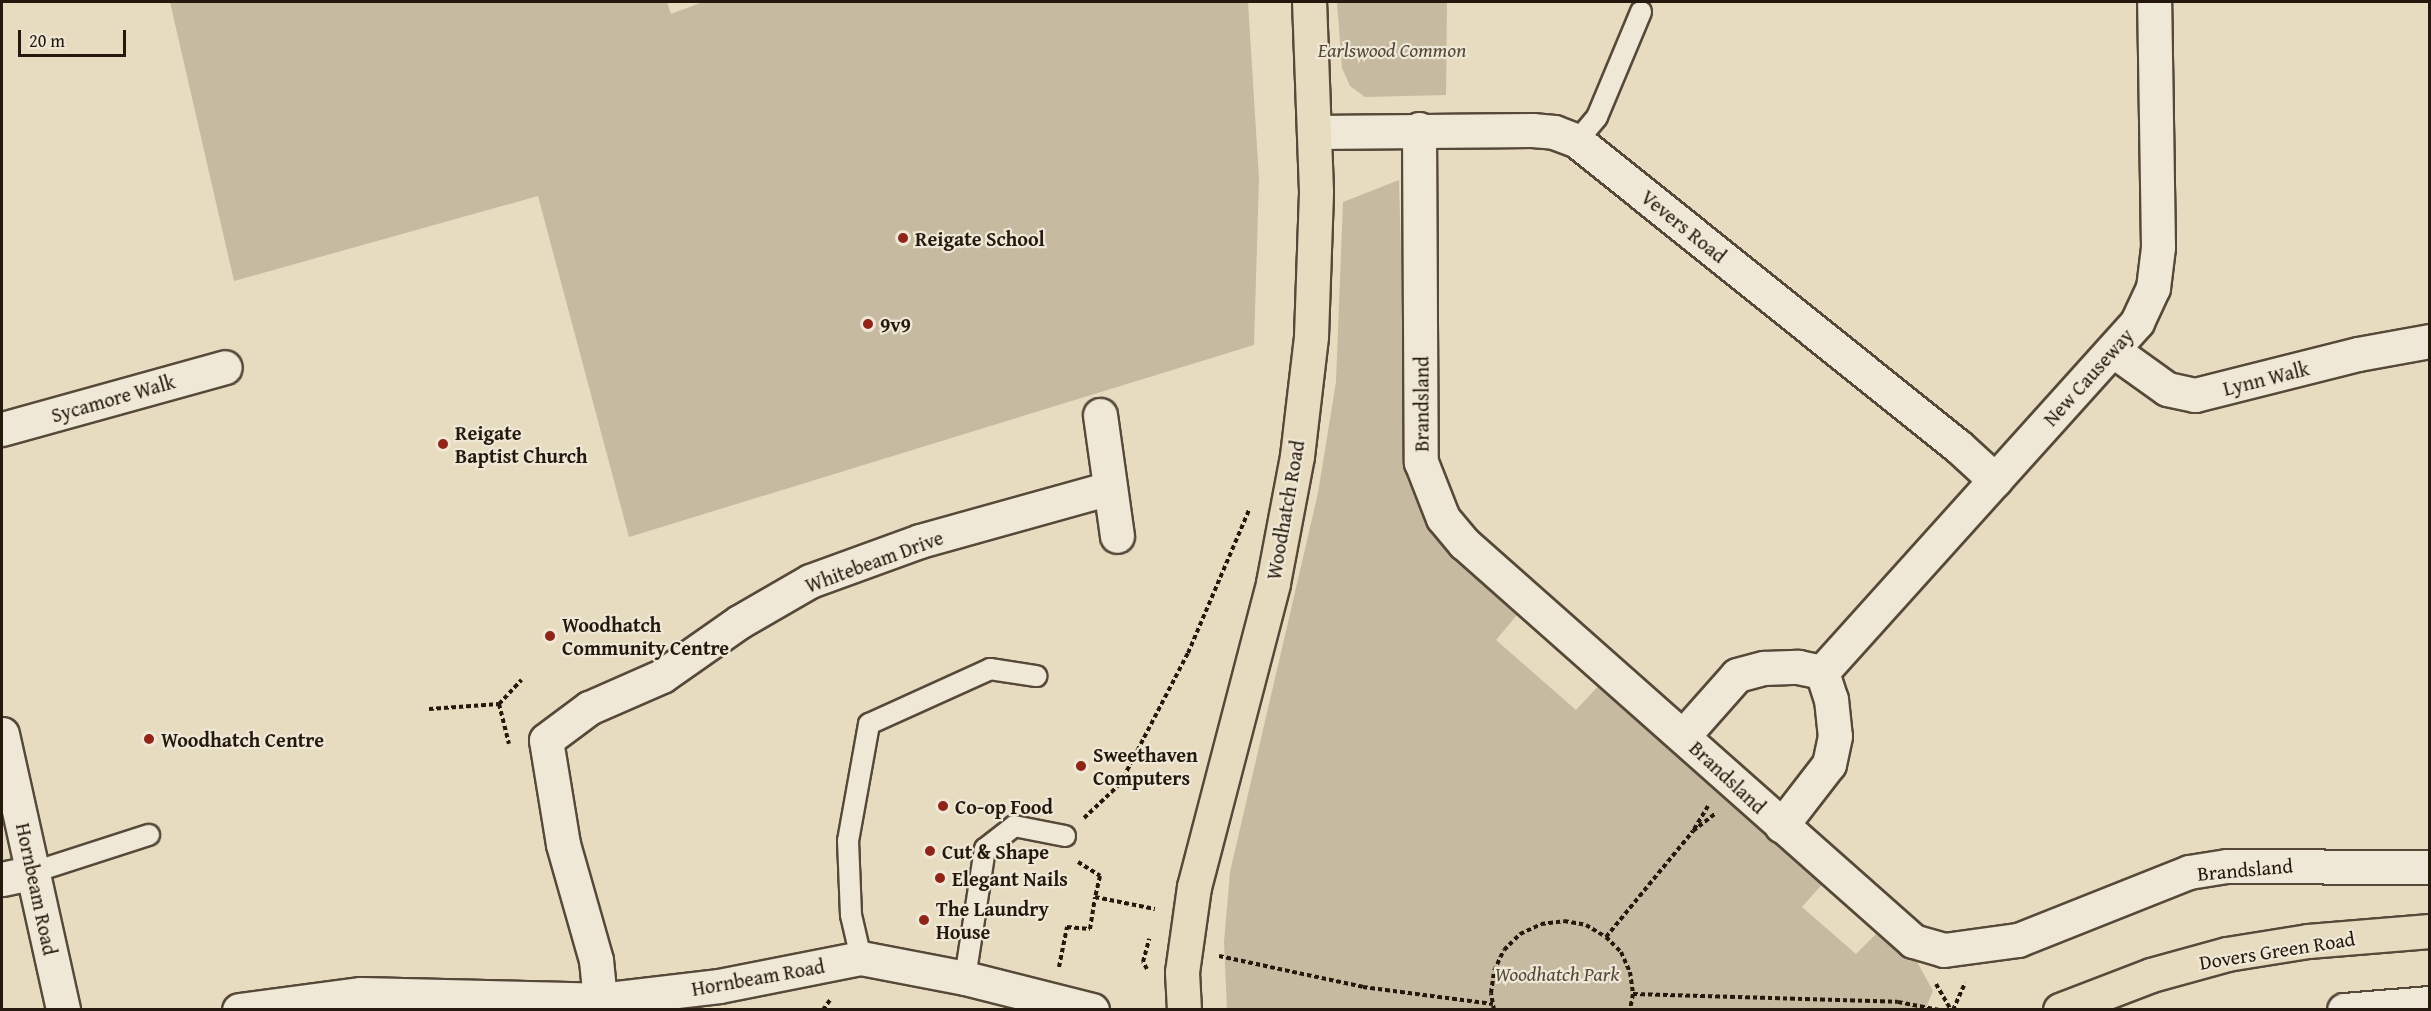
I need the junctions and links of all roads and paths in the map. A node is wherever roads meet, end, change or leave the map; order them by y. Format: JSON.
{"nodes":[{"id":1,"x":1308,"y":2,"type":"edge"},
{"id":2,"x":2154,"y":2,"type":"edge"},
{"id":3,"x":1641,"y":12,"type":"dead end"},
{"id":4,"x":1419,"y":129,"type":"junction"},
{"id":5,"x":1314,"y":132,"type":"junction"},
{"id":6,"x":1578,"y":141,"type":"junction"},
{"id":7,"x":2430,"y":341,"type":"edge"},
{"id":8,"x":2114,"y":351,"type":"junction"},
{"id":9,"x":225,"y":367,"type":"dead end"},
{"id":10,"x":1100,"y":415,"type":"dead end"},
{"id":11,"x":2,"y":429,"type":"edge"},
{"id":12,"x":1995,"y":480,"type":"junction"},
{"id":13,"x":1110,"y":488,"type":"junction"},
{"id":14,"x":1254,"y":499,"type":"dead end"},
{"id":15,"x":1117,"y":536,"type":"dead end"},
{"id":16,"x":1822,"y":672,"type":"junction"},
{"id":17,"x":1036,"y":676,"type":"dead end"},
{"id":18,"x":521,"y":680,"type":"dead end"},
{"id":19,"x":499,"y":704,"type":"junction"},
{"id":20,"x":429,"y":709,"type":"dead end"},
{"id":21,"x":2,"y":734,"type":"edge"},
{"id":22,"x":1683,"y":736,"type":"junction"},
{"id":23,"x":509,"y":744,"type":"dead end"},
{"id":24,"x":1714,"y":796,"type":"dead end"},
{"id":25,"x":1725,"y":807,"type":"dead end"},
{"id":26,"x":1781,"y":826,"type":"junction"},
{"id":27,"x":1693,"y":831,"type":"junction"},
{"id":28,"x":149,"y":835,"type":"dead end"},
{"id":29,"x":1065,"y":836,"type":"junction"},
{"id":30,"x":2430,"y":867,"type":"edge"},
{"id":31,"x":16,"y":876,"type":"edge"},
{"id":32,"x":1095,"y":897,"type":"junction"},
{"id":33,"x":1160,"y":898,"type":"dead end"},
{"id":34,"x":1156,"y":909,"type":"junction"},
{"id":35,"x":1154,"y":920,"type":"dead end"},
{"id":36,"x":1151,"y":930,"type":"dead end"},
{"id":37,"x":2430,"y":932,"type":"edge"},
{"id":38,"x":1606,"y":937,"type":"junction"},
{"id":39,"x":1218,"y":956,"type":"dead end"},
{"id":40,"x":861,"y":958,"type":"junction"},
{"id":41,"x":1143,"y":963,"type":"dead end"},
{"id":42,"x":1058,"y":976,"type":"dead end"},
{"id":43,"x":965,"y":978,"type":"junction"},
{"id":44,"x":1633,"y":994,"type":"junction"},
{"id":45,"x":600,"y":1000,"type":"junction"},
{"id":46,"x":639,"y":1003,"type":"edge"},
{"id":47,"x":2430,"y":1003,"type":"edge"},
{"id":48,"x":1493,"y":1004,"type":"junction"},
{"id":49,"x":63,"y":1010,"type":"edge"},
{"id":50,"x":239,"y":1010,"type":"edge"},
{"id":51,"x":1092,"y":1010,"type":"edge"},
{"id":52,"x":1184,"y":1010,"type":"edge"},
{"id":53,"x":1494,"y":1010,"type":"edge"},
{"id":54,"x":1630,"y":1010,"type":"edge"},
{"id":55,"x":1939,"y":1010,"type":"edge"},
{"id":56,"x":2060,"y":1010,"type":"edge"},
{"id":57,"x":2344,"y":1010,"type":"edge"}],
"edges":[{"from":1,"to":5,"type":"main road","name":"Woodhatch Road"},
{"from":2,"to":8,"type":"street","name":"New Causeway"},
{"from":3,"to":6,"type":"lane"},
{"from":4,"to":5,"type":"street","name":"Vevers Road"},
{"from":4,"to":6,"type":"street","name":"Vevers Road"},
{"from":4,"to":22,"type":"street","name":"Brandsland"},
{"from":5,"to":52,"type":"main road","name":"Woodhatch Road"},
{"from":6,"to":12,"type":"street","name":"Vevers Road"},
{"from":7,"to":8,"type":"street","name":"Lynn Walk"},
{"from":8,"to":12,"type":"street","name":"New Causeway"},
{"from":9,"to":11,"type":"street","name":"Sycamore Walk"},
{"from":10,"to":13,"type":"street"},
{"from":12,"to":16,"type":"street","name":"New Causeway"},
{"from":13,"to":15,"type":"street"},
{"from":13,"to":45,"type":"street","name":"Whitebeam Drive"},
{"from":14,"to":29,"type":"path"},
{"from":16,"to":22,"type":"street"},
{"from":16,"to":26,"type":"street"},
{"from":17,"to":40,"type":"lane"},
{"from":18,"to":19,"type":"path"},
{"from":19,"to":20,"type":"path"},
{"from":19,"to":23,"type":"path"},
{"from":21,"to":31,"type":"street","name":"Hornbeam Road"},
{"from":22,"to":26,"type":"street","name":"Brandsland"},
{"from":24,"to":27,"type":"path"},
{"from":25,"to":27,"type":"path"},
{"from":26,"to":30,"type":"street","name":"Brandsland"},
{"from":27,"to":38,"type":"path"},
{"from":28,"to":31,"type":"lane"},
{"from":29,"to":32,"type":"path"},
{"from":29,"to":43,"type":"lane"},
{"from":31,"to":49,"type":"street","name":"Hornbeam Road"},
{"from":32,"to":34,"type":"path"},
{"from":32,"to":42,"type":"path"},
{"from":33,"to":34,"type":"path"},
{"from":34,"to":35,"type":"path"},
{"from":36,"to":41,"type":"path"},
{"from":37,"to":56,"type":"main road","name":"Dovers Green Road"},
{"from":38,"to":44,"type":"path"},
{"from":38,"to":48,"type":"path"},
{"from":39,"to":48,"type":"path"},
{"from":40,"to":43,"type":"street","name":"Hornbeam Road"},
{"from":40,"to":46,"type":"street","name":"Hornbeam Road"},
{"from":43,"to":51,"type":"street","name":"Hornbeam Road"},
{"from":44,"to":54,"type":"path"},
{"from":44,"to":55,"type":"path"},
{"from":45,"to":46,"type":"street","name":"Hornbeam Road"},
{"from":45,"to":50,"type":"street","name":"Hornbeam Road"},
{"from":47,"to":57,"type":"street"},
{"from":48,"to":53,"type":"path"}]}
